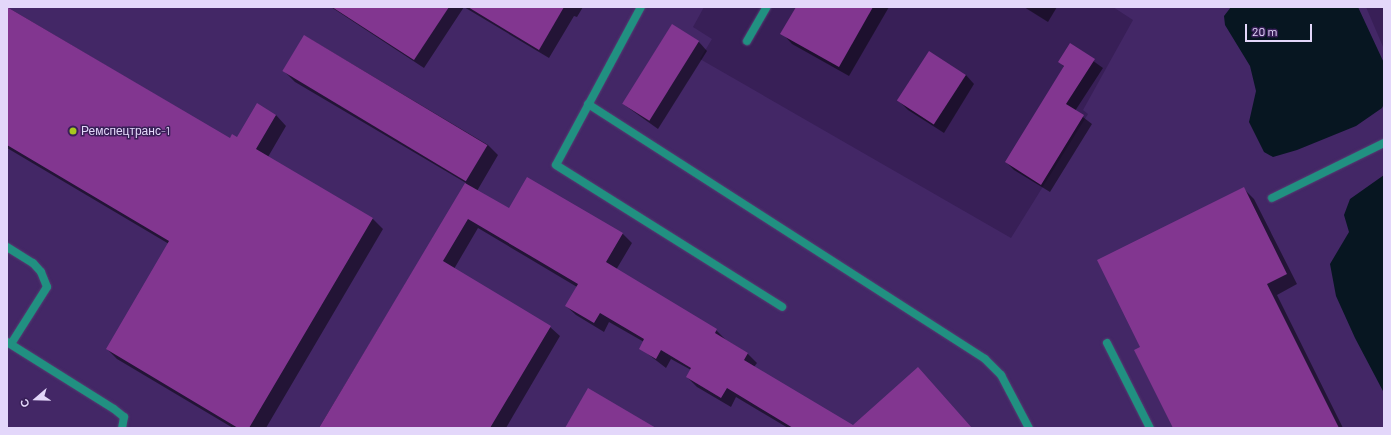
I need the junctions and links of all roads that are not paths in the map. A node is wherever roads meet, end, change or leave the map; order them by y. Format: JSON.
{"nodes":[{"id":1,"x":641,"y":7,"type":"edge"},
{"id":2,"x":767,"y":7,"type":"edge"},
{"id":3,"x":747,"y":41,"type":"dead end"},
{"id":4,"x":588,"y":104,"type":"junction"},
{"id":5,"x":1384,"y":143,"type":"edge"},
{"id":6,"x":1272,"y":198,"type":"dead end"},
{"id":7,"x":7,"y":247,"type":"edge"},
{"id":8,"x":782,"y":307,"type":"dead end"},
{"id":9,"x":9,"y":343,"type":"edge"},
{"id":10,"x":1107,"y":344,"type":"dead end"},
{"id":11,"x":122,"y":428,"type":"edge"},
{"id":12,"x":1029,"y":428,"type":"edge"},
{"id":13,"x":1150,"y":428,"type":"edge"}],
"edges":[{"from":1,"to":4,"type":"lane"},
{"from":2,"to":3,"type":"lane"},
{"from":4,"to":8,"type":"lane"},
{"from":4,"to":12,"type":"lane"},
{"from":5,"to":6,"type":"lane"},
{"from":7,"to":9,"type":"lane"},
{"from":9,"to":11,"type":"lane"},
{"from":10,"to":13,"type":"lane"}]}
